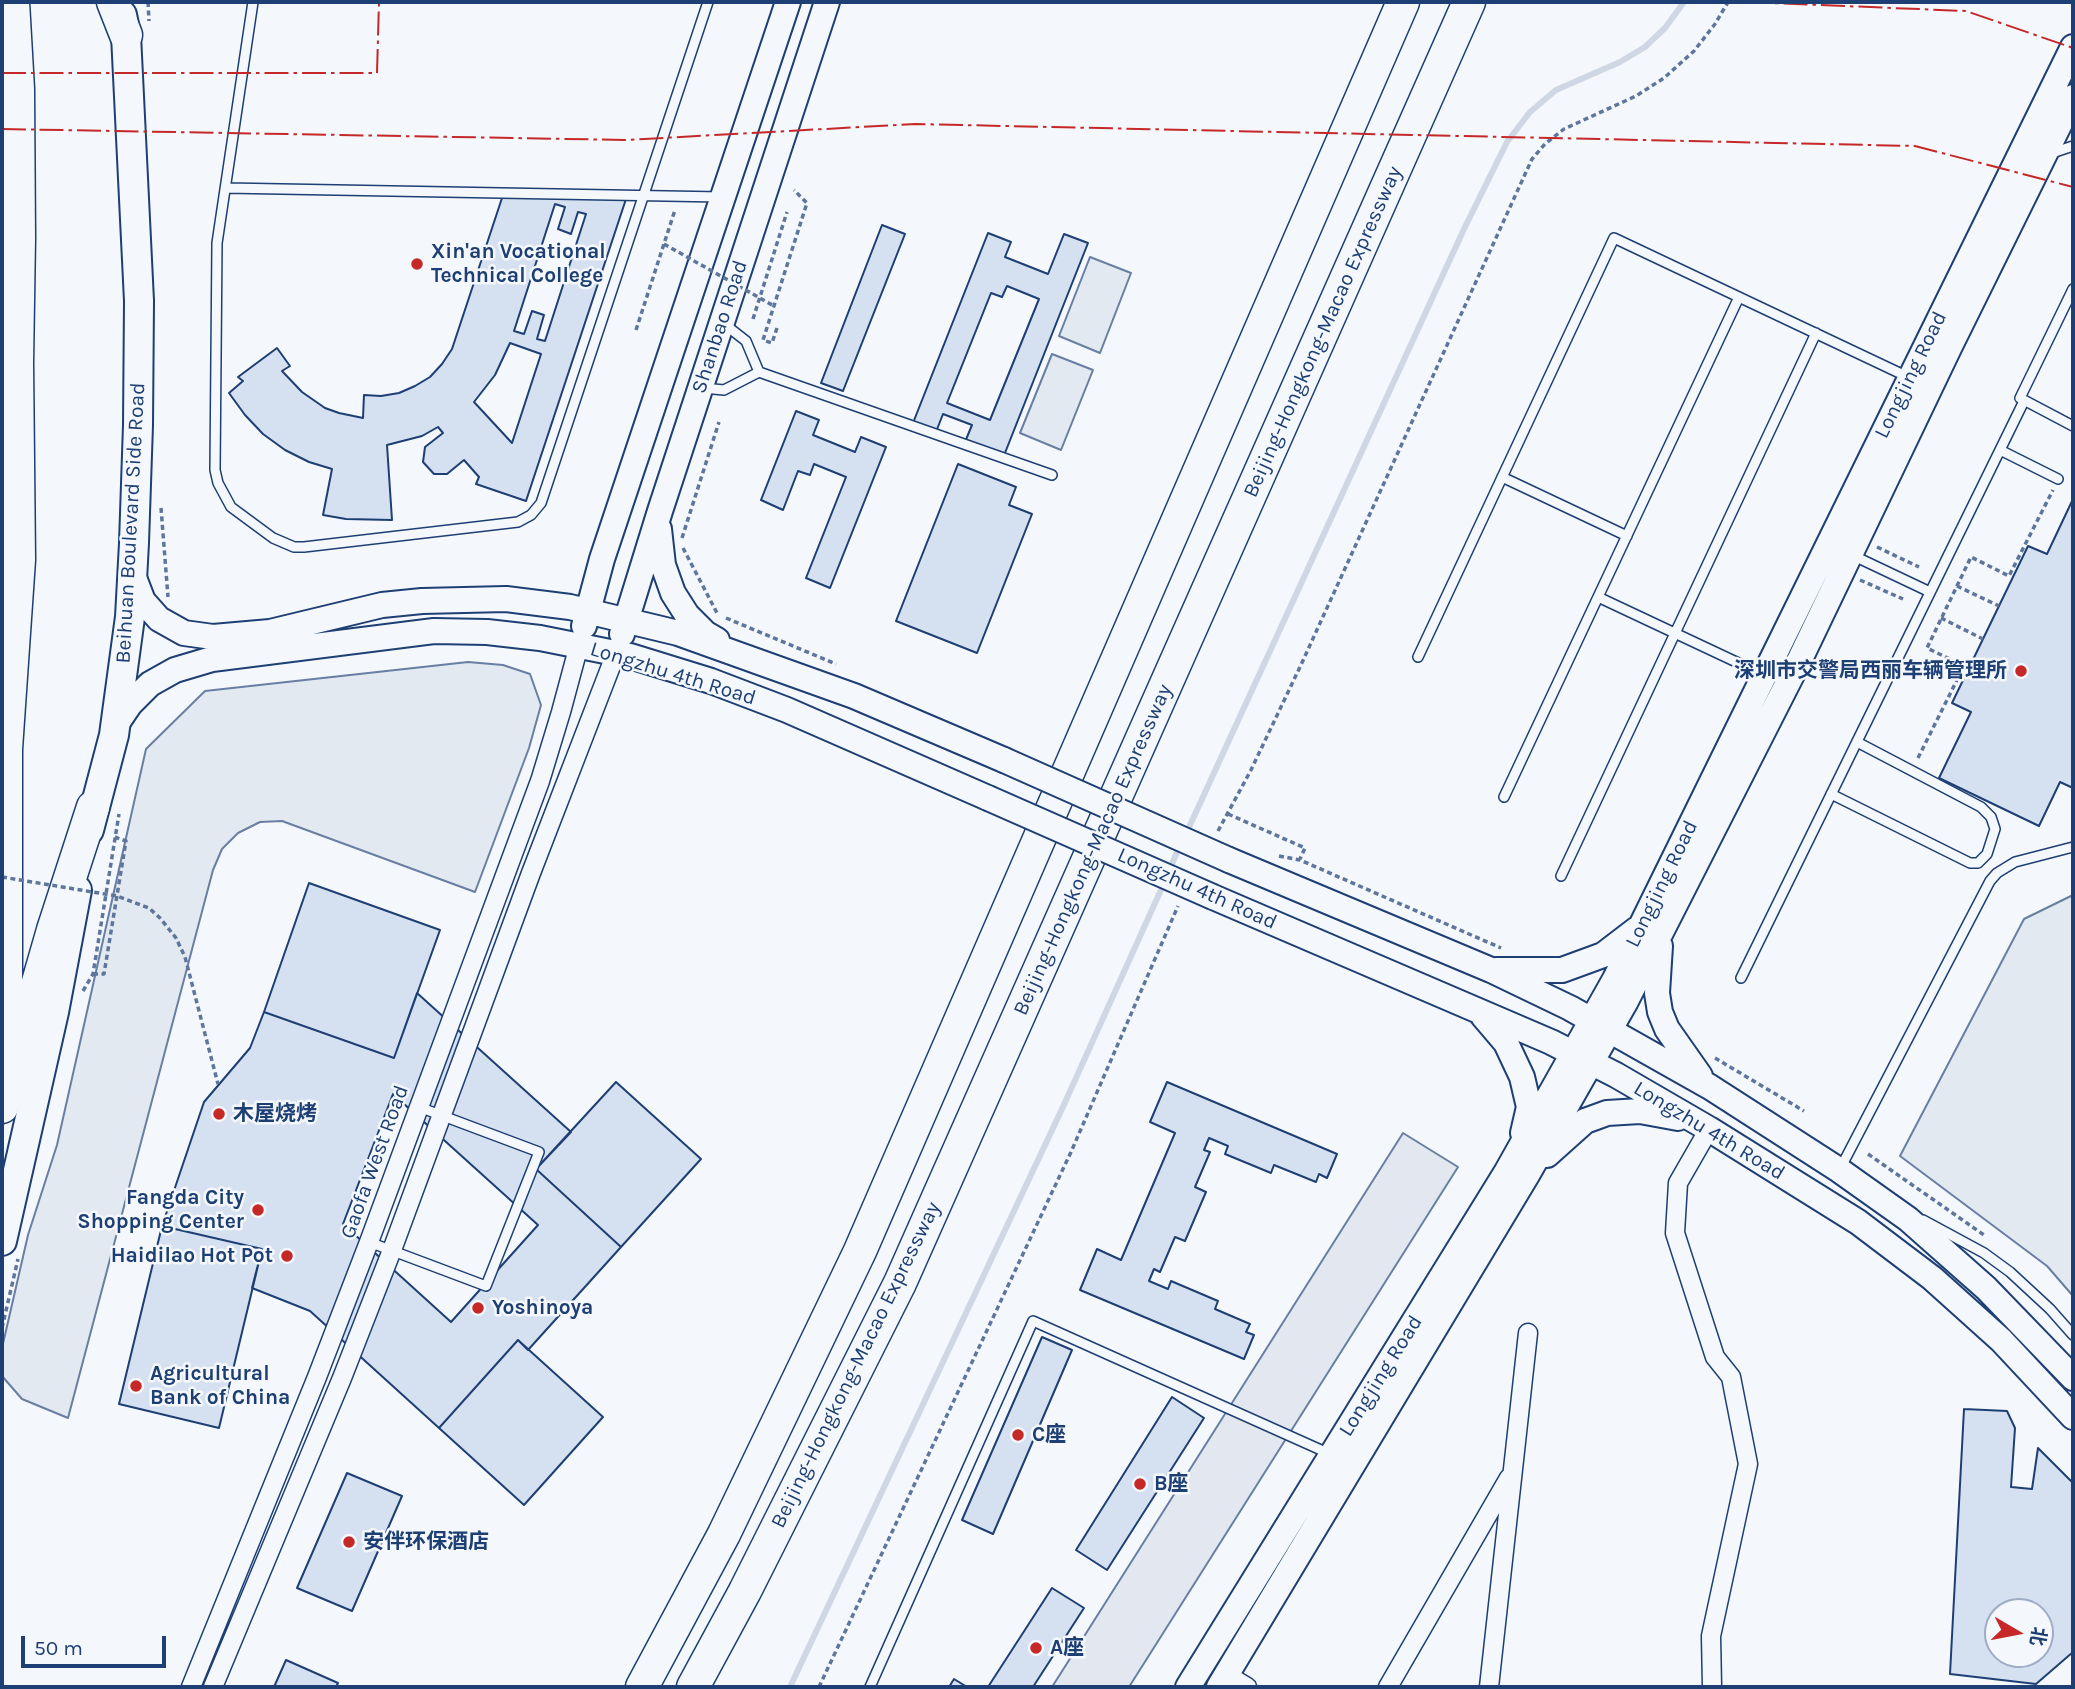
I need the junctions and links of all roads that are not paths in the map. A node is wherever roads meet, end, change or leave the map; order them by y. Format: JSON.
{"nodes":[{"id":1,"x":13,"y":2,"type":"edge"},
{"id":2,"x":113,"y":2,"type":"edge"},
{"id":3,"x":119,"y":2,"type":"edge"},
{"id":4,"x":126,"y":2,"type":"edge"},
{"id":5,"x":253,"y":2,"type":"edge"},
{"id":6,"x":708,"y":2,"type":"edge"},
{"id":7,"x":788,"y":2,"type":"edge"},
{"id":8,"x":827,"y":2,"type":"edge"},
{"id":9,"x":1403,"y":2,"type":"edge"},
{"id":10,"x":1469,"y":2,"type":"edge"},
{"id":11,"x":1490,"y":2,"type":"edge"},
{"id":12,"x":126,"y":35,"type":"junction"},
{"id":13,"x":2073,"y":47,"type":"edge"},
{"id":14,"x":2073,"y":97,"type":"edge"},
{"id":15,"x":1419,"y":115,"type":"junction"},
{"id":16,"x":2073,"y":146,"type":"edge"},
{"id":17,"x":2044,"y":155,"type":"junction"},
{"id":18,"x":226,"y":188,"type":"junction"},
{"id":19,"x":645,"y":196,"type":"junction"},
{"id":20,"x":723,"y":197,"type":"junction"},
{"id":21,"x":2073,"y":289,"type":"edge"},
{"id":22,"x":1739,"y":297,"type":"junction"},
{"id":23,"x":722,"y":322,"type":"junction"},
{"id":24,"x":1816,"y":333,"type":"junction"},
{"id":25,"x":17,"y":363,"type":"junction"},
{"id":26,"x":759,"y":372,"type":"junction"},
{"id":27,"x":1909,"y":378,"type":"junction"},
{"id":28,"x":700,"y":388,"type":"junction"},
{"id":29,"x":2024,"y":401,"type":"junction"},
{"id":30,"x":2073,"y":425,"type":"edge"},
{"id":31,"x":2000,"y":450,"type":"junction"},
{"id":32,"x":1052,"y":475,"type":"dead end"},
{"id":33,"x":1502,"y":477,"type":"junction"},
{"id":34,"x":2058,"y":479,"type":"road end"},
{"id":35,"x":2,"y":482,"type":"edge"},
{"id":36,"x":660,"y":511,"type":"junction"},
{"id":37,"x":1627,"y":536,"type":"junction"},
{"id":38,"x":1850,"y":554,"type":"junction"},
{"id":39,"x":132,"y":571,"type":"junction"},
{"id":40,"x":1930,"y":592,"type":"junction"},
{"id":41,"x":1598,"y":597,"type":"junction"},
{"id":42,"x":588,"y":611,"type":"junction"},
{"id":43,"x":626,"y":620,"type":"junction"},
{"id":44,"x":1675,"y":633,"type":"junction"},
{"id":45,"x":579,"y":645,"type":"junction"},
{"id":46,"x":616,"y":653,"type":"junction"},
{"id":47,"x":743,"y":656,"type":"junction"},
{"id":48,"x":1418,"y":657,"type":"dead end"},
{"id":49,"x":1764,"y":675,"type":"junction"},
{"id":50,"x":115,"y":727,"type":"junction"},
{"id":51,"x":1857,"y":742,"type":"junction"},
{"id":52,"x":1831,"y":794,"type":"junction"},
{"id":53,"x":1504,"y":797,"type":"dead end"},
{"id":54,"x":107,"y":805,"type":"junction"},
{"id":55,"x":2073,"y":847,"type":"edge"},
{"id":56,"x":1983,"y":860,"type":"junction"},
{"id":57,"x":1997,"y":873,"type":"junction"},
{"id":58,"x":1561,"y":876,"type":"dead end"},
{"id":59,"x":1652,"y":928,"type":"junction"},
{"id":60,"x":1496,"y":959,"type":"junction"},
{"id":61,"x":1741,"y":978,"type":"dead end"},
{"id":62,"x":1464,"y":1005,"type":"junction"},
{"id":63,"x":1601,"y":1025,"type":"junction"},
{"id":64,"x":2,"y":1050,"type":"edge"},
{"id":65,"x":1583,"y":1058,"type":"junction"},
{"id":66,"x":1710,"y":1087,"type":"junction"},
{"id":67,"x":2,"y":1107,"type":"edge"},
{"id":68,"x":419,"y":1107,"type":"junction"},
{"id":69,"x":441,"y":1115,"type":"junction"},
{"id":70,"x":1709,"y":1129,"type":"junction"},
{"id":71,"x":1839,"y":1170,"type":"junction"},
{"id":72,"x":1517,"y":1173,"type":"junction"},
{"id":73,"x":1890,"y":1205,"type":"junction"},
{"id":74,"x":2,"y":1241,"type":"edge"},
{"id":75,"x":369,"y":1242,"type":"junction"},
{"id":76,"x":392,"y":1250,"type":"junction"},
{"id":77,"x":1528,"y":1333,"type":"dead end"},
{"id":78,"x":2073,"y":1335,"type":"edge"},
{"id":79,"x":2073,"y":1378,"type":"edge"},
{"id":80,"x":2073,"y":1417,"type":"edge"},
{"id":81,"x":1332,"y":1455,"type":"junction"},
{"id":82,"x":1513,"y":1472,"type":"junction"},
{"id":83,"x":1231,"y":1683,"type":"edge"},
{"id":84,"x":191,"y":1687,"type":"edge"},
{"id":85,"x":213,"y":1687,"type":"edge"},
{"id":86,"x":642,"y":1687,"type":"edge"},
{"id":87,"x":693,"y":1687,"type":"edge"},
{"id":88,"x":870,"y":1687,"type":"edge"},
{"id":89,"x":1188,"y":1687,"type":"edge"},
{"id":90,"x":1388,"y":1687,"type":"edge"},
{"id":91,"x":1489,"y":1687,"type":"edge"},
{"id":92,"x":1712,"y":1687,"type":"edge"}],
"edges":[{"from":1,"to":25,"type":"highway"},
{"from":2,"to":12,"type":"highway"},
{"from":3,"to":12,"type":"main road","name":"Beihuan Boulevard Side Road"},
{"from":4,"to":12,"type":"main road"},
{"from":5,"to":18,"type":"lane"},
{"from":6,"to":19,"type":"lane"},
{"from":7,"to":20,"type":"main road","name":"Shanbao Road"},
{"from":8,"to":23,"type":"main road","name":"Shanbao Road"},
{"from":9,"to":86,"type":"highway"},
{"from":10,"to":15,"type":"highway","name":"Beijing-Hongkong-Macao Expressway"},
{"from":11,"to":15,"type":"highway"},
{"from":12,"to":39,"type":"main road","name":"Beihuan Boulevard Side Road"},
{"from":13,"to":27,"type":"main road","name":"Longjing Road"},
{"from":14,"to":17,"type":"main road","name":"Longjing Road"},
{"from":15,"to":87,"type":"highway","name":"Beijing-Hongkong-Macao Expressway"},
{"from":16,"to":17,"type":"lane"},
{"from":17,"to":38,"type":"main road","name":"Longjing Road"},
{"from":18,"to":19,"type":"lane"},
{"from":18,"to":19,"type":"lane"},
{"from":19,"to":20,"type":"lane"},
{"from":20,"to":42,"type":"main road","name":"Shanbao Road"},
{"from":21,"to":29,"type":"lane"},
{"from":22,"to":24,"type":"lane"},
{"from":22,"to":33,"type":"lane"},
{"from":22,"to":37,"type":"lane"},
{"from":23,"to":26,"type":"lane"},
{"from":23,"to":28,"type":"main road","name":"Shanbao Road"},
{"from":24,"to":27,"type":"lane"},
{"from":24,"to":44,"type":"lane"},
{"from":25,"to":35,"type":"highway"},
{"from":25,"to":64,"type":"highway"},
{"from":26,"to":28,"type":"lane"},
{"from":26,"to":32,"type":"lane"},
{"from":27,"to":49,"type":"main road","name":"Longjing Road"},
{"from":28,"to":36,"type":"main road","name":"Shanbao Road"},
{"from":29,"to":30,"type":"lane"},
{"from":29,"to":31,"type":"lane"},
{"from":31,"to":34,"type":"lane"},
{"from":31,"to":40,"type":"lane"},
{"from":33,"to":37,"type":"lane"},
{"from":33,"to":48,"type":"lane"},
{"from":36,"to":43,"type":"main road","name":"Shanbao Road"},
{"from":36,"to":47,"type":"main road"},
{"from":37,"to":41,"type":"lane"},
{"from":38,"to":40,"type":"lane"},
{"from":38,"to":59,"type":"main road","name":"Longjing Road"},
{"from":39,"to":42,"type":"main road","name":"Longzhu 4th Road"},
{"from":39,"to":50,"type":"main road","name":"Beihuan Boulevard Side Road"},
{"from":40,"to":51,"type":"lane"},
{"from":41,"to":44,"type":"lane"},
{"from":41,"to":53,"type":"lane"},
{"from":42,"to":43,"type":"main road","name":"Longzhu 4th Road"},
{"from":42,"to":45,"type":"main road","name":"Shanbao Road"},
{"from":43,"to":46,"type":"main road","name":"Shanbao Road"},
{"from":43,"to":47,"type":"main road","name":"Longzhu 4th Road"},
{"from":44,"to":49,"type":"lane"},
{"from":44,"to":58,"type":"lane"},
{"from":45,"to":46,"type":"main road","name":"Longzhu 4th Road"},
{"from":45,"to":50,"type":"main road","name":"Longzhu 4th Road"},
{"from":45,"to":68,"type":"street","name":"Gaofa West Road"},
{"from":46,"to":62,"type":"main road","name":"Longzhu 4th Road","bridge":true},
{"from":46,"to":69,"type":"street"},
{"from":47,"to":60,"type":"main road","name":"Longzhu 4th Road","bridge":true},
{"from":49,"to":59,"type":"main road","name":"Longjing Road"},
{"from":50,"to":54,"type":"main road","name":"Beihuan Boulevard Side Road"},
{"from":51,"to":52,"type":"lane"},
{"from":51,"to":56,"type":"lane"},
{"from":52,"to":56,"type":"lane"},
{"from":52,"to":61,"type":"lane"},
{"from":54,"to":67,"type":"highway"},
{"from":54,"to":74,"type":"main road","name":"Beihuan Boulevard Side Road"},
{"from":55,"to":57,"type":"lane"},
{"from":56,"to":57,"type":"lane"},
{"from":57,"to":71,"type":"lane"},
{"from":59,"to":60,"type":"main road"},
{"from":59,"to":63,"type":"main road","name":"Longjing Road"},
{"from":59,"to":66,"type":"main road"},
{"from":60,"to":63,"type":"main road","name":"Longzhu 4th Road"},
{"from":62,"to":65,"type":"main road","name":"Longzhu 4th Road"},
{"from":62,"to":72,"type":"main road"},
{"from":63,"to":65,"type":"main road","name":"Longjing Road"},
{"from":63,"to":66,"type":"main road","name":"Longzhu 4th Road"},
{"from":65,"to":70,"type":"main road","name":"Longzhu 4th Road"},
{"from":65,"to":72,"type":"main road","name":"Longjing Road"},
{"from":66,"to":71,"type":"main road","name":"Longzhu 4th Road"},
{"from":68,"to":69,"type":"lane"},
{"from":68,"to":75,"type":"street","name":"Gaofa West Road"},
{"from":69,"to":76,"type":"street"},
{"from":69,"to":76,"type":"lane"},
{"from":70,"to":72,"type":"main road"},
{"from":70,"to":80,"type":"main road","name":"Longzhu 4th Road"},
{"from":70,"to":92,"type":"street"},
{"from":71,"to":73,"type":"main road","name":"Longzhu 4th Road"},
{"from":72,"to":81,"type":"main road","name":"Longjing Road"},
{"from":72,"to":83,"type":"main road","name":"Longjing Road"},
{"from":73,"to":78,"type":"lane"},
{"from":73,"to":79,"type":"main road","name":"Longzhu 4th Road"},
{"from":75,"to":76,"type":"lane"},
{"from":75,"to":84,"type":"street","name":"Gaofa West Road"},
{"from":76,"to":85,"type":"street"},
{"from":77,"to":82,"type":"street"},
{"from":81,"to":88,"type":"lane"},
{"from":81,"to":89,"type":"main road","name":"Longjing Road"},
{"from":82,"to":90,"type":"street"},
{"from":82,"to":91,"type":"street"}]}
